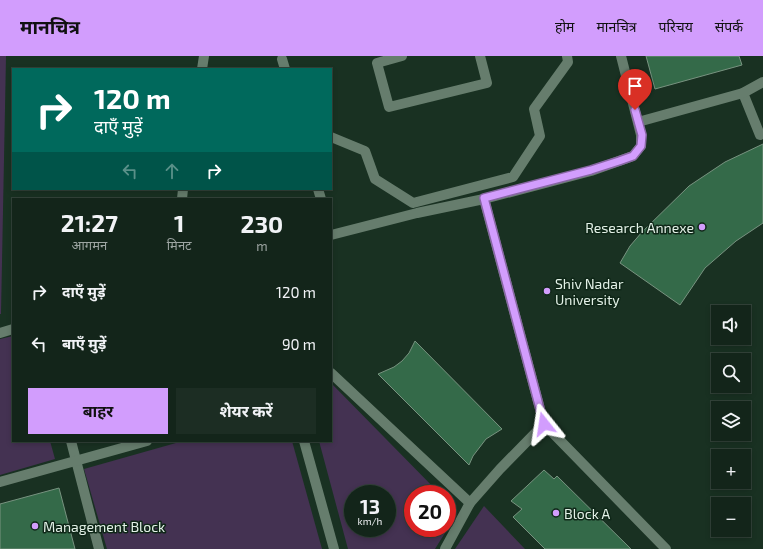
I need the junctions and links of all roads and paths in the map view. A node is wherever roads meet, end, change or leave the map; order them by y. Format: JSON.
{"nodes":[{"id":1,"x":204,"y":56,"type":"edge"},
{"id":2,"x":399,"y":56,"type":"edge"},
{"id":3,"x":480,"y":56,"type":"edge"},
{"id":4,"x":567,"y":56,"type":"edge"},
{"id":5,"x":620,"y":56,"type":"edge"},
{"id":6,"x":202,"y":68,"type":"edge"},
{"id":7,"x":763,"y":82,"type":"edge"},
{"id":8,"x":743,"y":93,"type":"junction"},
{"id":9,"x":638,"y":122,"type":"junction"},
{"id":10,"x":760,"y":135,"type":"dead end"},
{"id":11,"x":332,"y":137,"type":"edge"},
{"id":12,"x":484,"y":198,"type":"junction"},
{"id":13,"x":332,"y":232,"type":"edge"},
{"id":14,"x":12,"y":329,"type":"edge"},
{"id":15,"x":0,"y":333,"type":"edge"},
{"id":16,"x":332,"y":374,"type":"edge"},
{"id":17,"x":544,"y":424,"type":"junction"},
{"id":18,"x":71,"y":442,"type":"edge"},
{"id":19,"x":143,"y":442,"type":"edge"},
{"id":20,"x":304,"y":442,"type":"edge"},
{"id":21,"x":76,"y":461,"type":"junction"},
{"id":22,"x":0,"y":482,"type":"edge"},
{"id":23,"x":470,"y":503,"type":"junction"},
{"id":24,"x":100,"y":549,"type":"edge"},
{"id":25,"x":334,"y":549,"type":"edge"},
{"id":26,"x":445,"y":549,"type":"edge"},
{"id":27,"x":666,"y":549,"type":"edge"}],
"edges":[{"from":1,"to":6,"type":"lane"},
{"from":2,"to":3,"type":"lane"},
{"from":4,"to":11,"type":"lane"},
{"from":5,"to":9,"type":"lane"},
{"from":7,"to":8,"type":"lane"},
{"from":8,"to":9,"type":"lane"},
{"from":8,"to":10,"type":"lane"},
{"from":9,"to":12,"type":"lane"},
{"from":12,"to":13,"type":"lane"},
{"from":12,"to":17,"type":"lane"},
{"from":14,"to":15,"type":"lane"},
{"from":16,"to":23,"type":"lane"},
{"from":17,"to":23,"type":"lane"},
{"from":17,"to":27,"type":"lane"},
{"from":18,"to":21,"type":"lane"},
{"from":19,"to":21,"type":"lane"},
{"from":20,"to":25,"type":"lane"},
{"from":21,"to":22,"type":"lane"},
{"from":21,"to":24,"type":"lane"},
{"from":23,"to":26,"type":"lane"}]}
